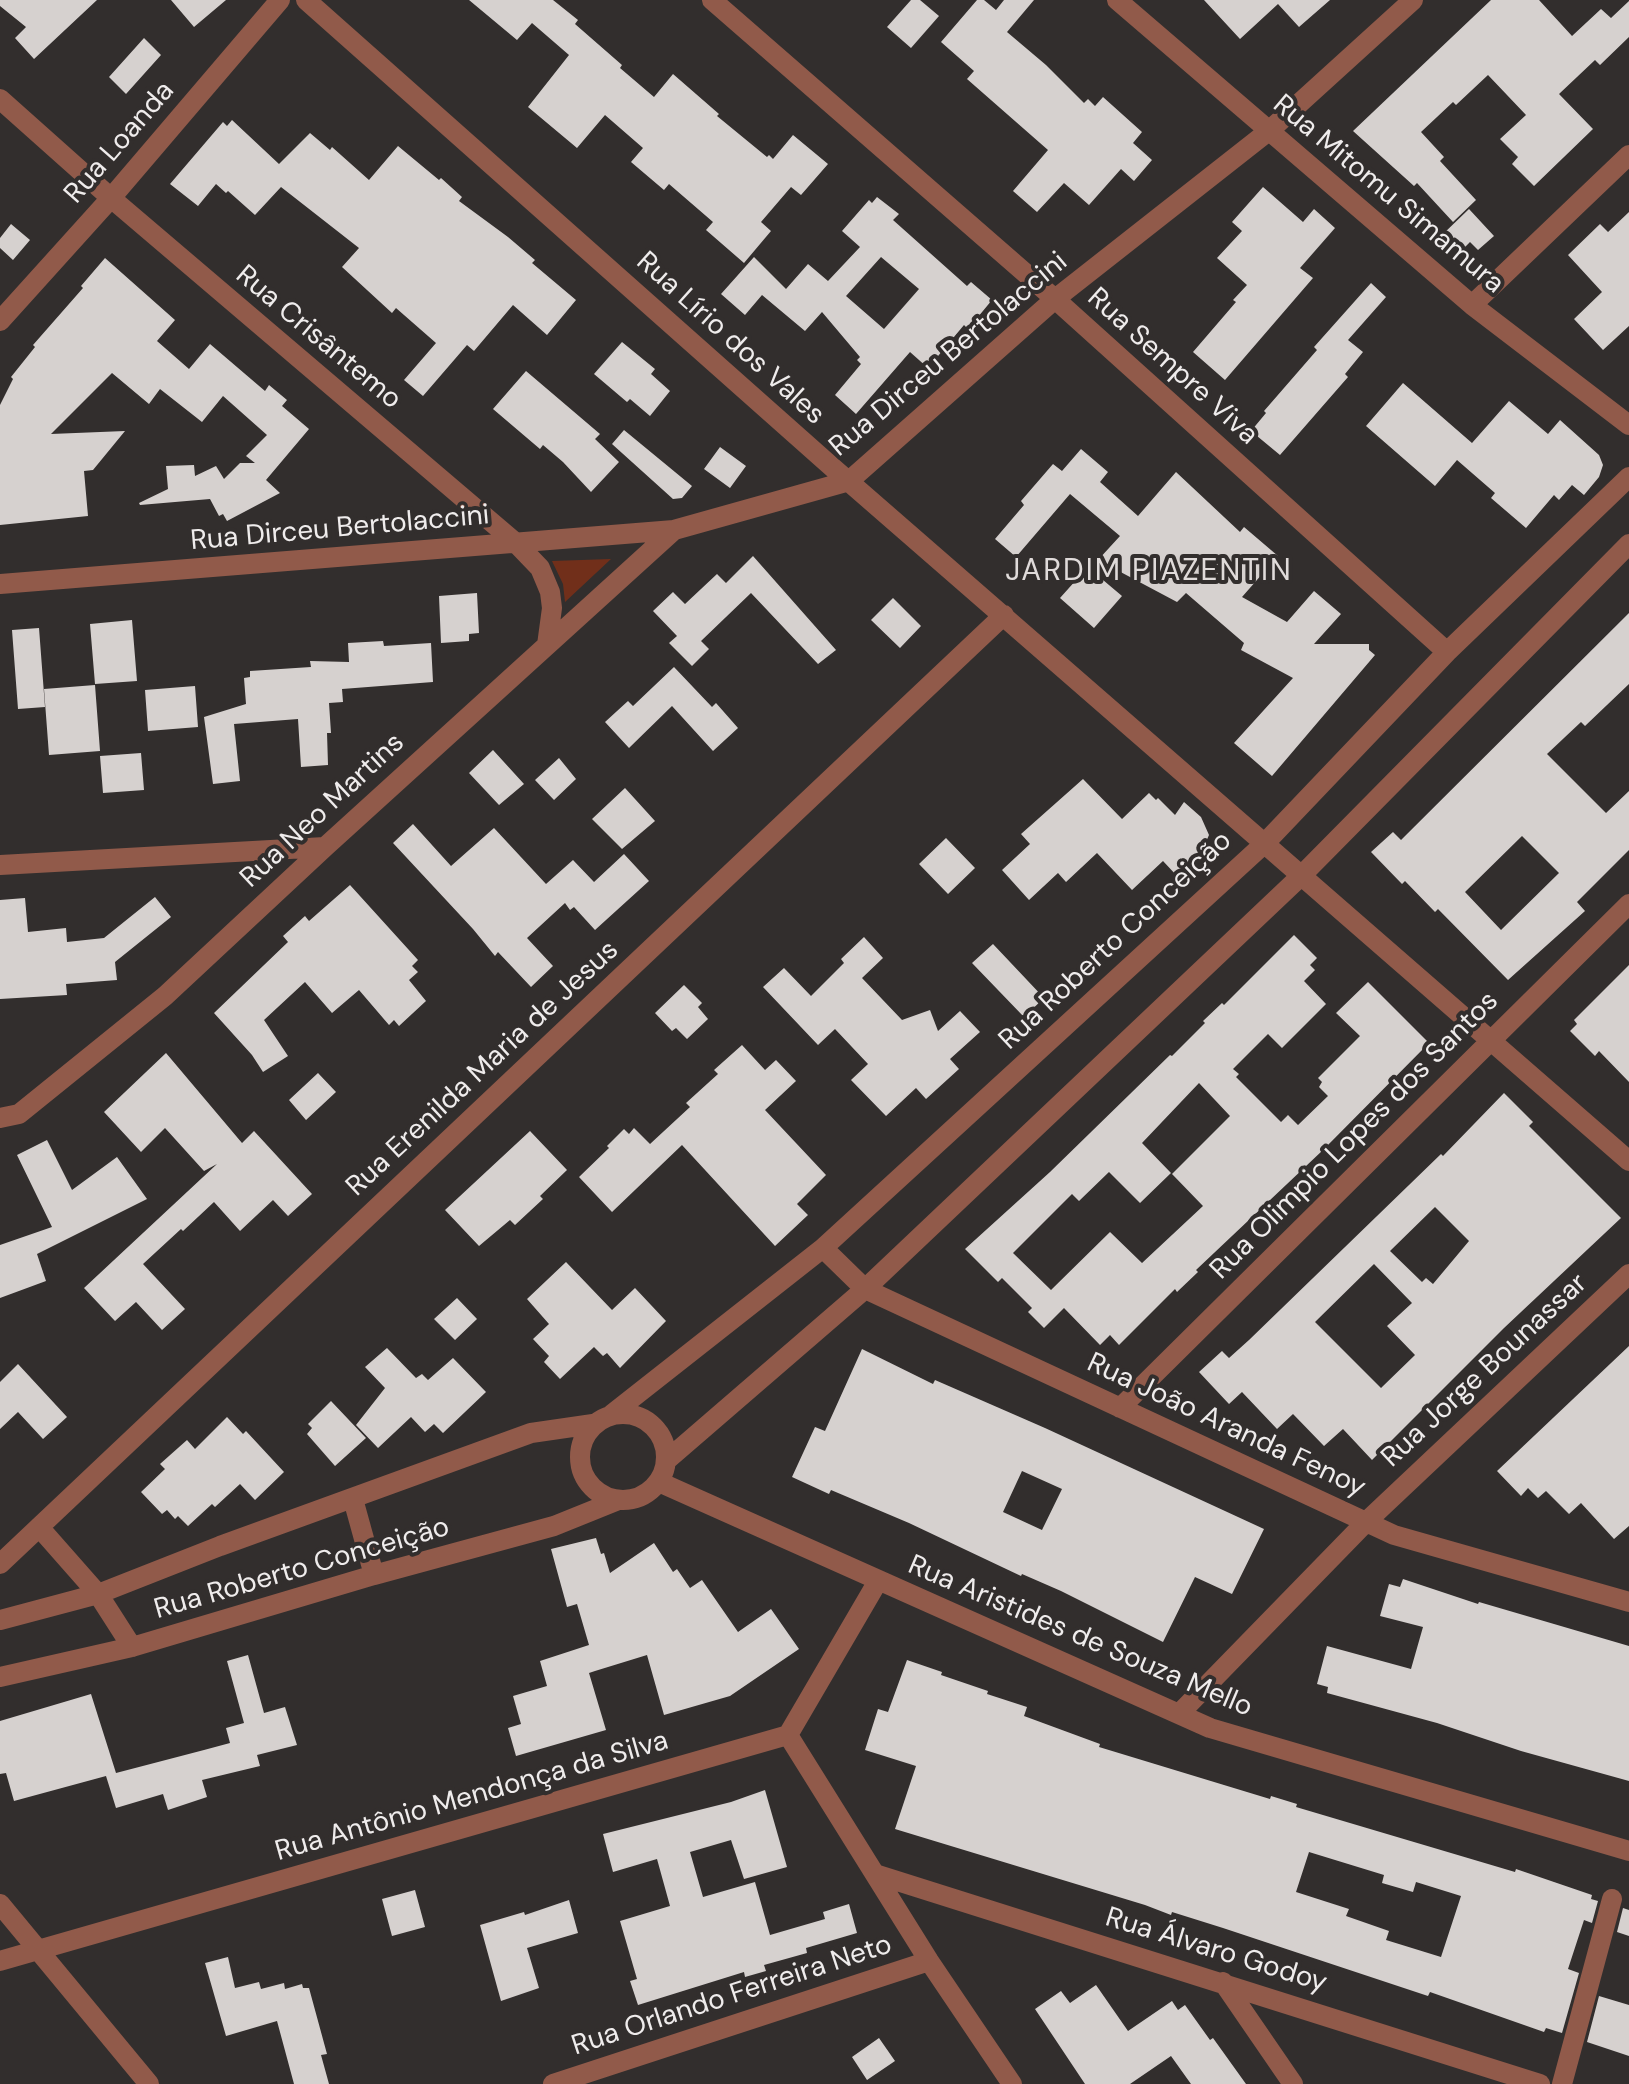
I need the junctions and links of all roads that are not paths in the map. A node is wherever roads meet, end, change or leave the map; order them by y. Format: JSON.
{"nodes":[{"id":1,"x":280,"y":0,"type":"edge"},
{"id":2,"x":306,"y":0,"type":"edge"},
{"id":3,"x":712,"y":0,"type":"edge"},
{"id":4,"x":1117,"y":0,"type":"edge"},
{"id":5,"x":1413,"y":0,"type":"edge"},
{"id":6,"x":0,"y":99,"type":"edge"},
{"id":7,"x":1270,"y":130,"type":"junction"},
{"id":8,"x":1629,"y":155,"type":"edge"},
{"id":9,"x":111,"y":198,"type":"junction"},
{"id":10,"x":1055,"y":299,"type":"junction"},
{"id":11,"x":1472,"y":305,"type":"junction"},
{"id":12,"x":0,"y":321,"type":"edge"},
{"id":13,"x":1629,"y":425,"type":"edge"},
{"id":14,"x":1629,"y":477,"type":"edge"},
{"id":15,"x":849,"y":481,"type":"junction"},
{"id":16,"x":674,"y":530,"type":"junction"},
{"id":17,"x":516,"y":543,"type":"junction"},
{"id":18,"x":1629,"y":544,"type":"edge"},
{"id":19,"x":0,"y":584,"type":"edge"},
{"id":20,"x":1004,"y":615,"type":"junction"},
{"id":21,"x":547,"y":645,"type":"junction"},
{"id":22,"x":1447,"y":652,"type":"junction"},
{"id":23,"x":1265,"y":843,"type":"junction"},
{"id":24,"x":325,"y":847,"type":"junction"},
{"id":25,"x":0,"y":865,"type":"edge"},
{"id":26,"x":1302,"y":875,"type":"junction"},
{"id":27,"x":1629,"y":904,"type":"edge"},
{"id":28,"x":1491,"y":1041,"type":"junction"},
{"id":29,"x":0,"y":1118,"type":"edge"},
{"id":30,"x":1629,"y":1161,"type":"edge"},
{"id":31,"x":823,"y":1248,"type":"junction"},
{"id":32,"x":1629,"y":1274,"type":"edge"},
{"id":33,"x":865,"y":1289,"type":"junction"},
{"id":34,"x":1120,"y":1408,"type":"junction"},
{"id":35,"x":612,"y":1414,"type":"junction"},
{"id":36,"x":593,"y":1424,"type":"junction"},
{"id":37,"x":667,"y":1460,"type":"junction"},
{"id":38,"x":659,"y":1482,"type":"junction"},
{"id":39,"x":353,"y":1499,"type":"junction"},
{"id":40,"x":616,"y":1501,"type":"junction"},
{"id":41,"x":1366,"y":1522,"type":"junction"},
{"id":42,"x":39,"y":1527,"type":"junction"},
{"id":43,"x":0,"y":1564,"type":"edge"},
{"id":44,"x":374,"y":1575,"type":"junction"},
{"id":45,"x":878,"y":1581,"type":"junction"},
{"id":46,"x":98,"y":1594,"type":"junction"},
{"id":47,"x":1629,"y":1602,"type":"edge"},
{"id":48,"x":0,"y":1620,"type":"edge"},
{"id":49,"x":132,"y":1647,"type":"junction"},
{"id":50,"x":0,"y":1677,"type":"edge"},
{"id":51,"x":1179,"y":1714,"type":"junction"},
{"id":52,"x":788,"y":1735,"type":"junction"},
{"id":53,"x":1629,"y":1851,"type":"edge"},
{"id":54,"x":875,"y":1874,"type":"junction"},
{"id":55,"x":1612,"y":1899,"type":"dead end"},
{"id":56,"x":0,"y":1904,"type":"edge"},
{"id":57,"x":39,"y":1950,"type":"junction"},
{"id":58,"x":0,"y":1961,"type":"edge"},
{"id":59,"x":929,"y":1961,"type":"junction"},
{"id":60,"x":1223,"y":1982,"type":"junction"},
{"id":61,"x":149,"y":2084,"type":"edge"},
{"id":62,"x":553,"y":2084,"type":"edge"},
{"id":63,"x":1012,"y":2084,"type":"edge"},
{"id":64,"x":1293,"y":2084,"type":"edge"},
{"id":65,"x":1540,"y":2084,"type":"edge"},
{"id":66,"x":1562,"y":2084,"type":"edge"}],
"edges":[{"from":1,"to":9,"type":"street","name":"Rua Loanda"},
{"from":2,"to":15,"type":"street","name":"Rua Lírio dos Vales"},
{"from":3,"to":10,"type":"street","name":"Rua Sempre Viva"},
{"from":4,"to":7,"type":"street","name":"Rua Mitomu Simamura"},
{"from":5,"to":7,"type":"street","name":"Rua Dirceu Bertolaccini"},
{"from":6,"to":9,"type":"street","name":"Rua Crisântemo"},
{"from":7,"to":10,"type":"street","name":"Rua Dirceu Bertolaccini"},
{"from":7,"to":11,"type":"street","name":"Rua Mitomu Simamura"},
{"from":8,"to":11,"type":"street"},
{"from":9,"to":12,"type":"street","name":"Rua Loanda"},
{"from":9,"to":17,"type":"street","name":"Rua Crisântemo"},
{"from":10,"to":15,"type":"street","name":"Rua Dirceu Bertolaccini"},
{"from":10,"to":22,"type":"street","name":"Rua Sempre Viva"},
{"from":11,"to":13,"type":"street","name":"Rua Mitomu Simamura"},
{"from":14,"to":22,"type":"street","name":"Rua Roberto Conceição"},
{"from":15,"to":16,"type":"street","name":"Rua Dirceu Bertolaccini"},
{"from":15,"to":20,"type":"street","name":"Rua Lírio dos Vales"},
{"from":16,"to":17,"type":"street","name":"Rua Dirceu Bertolaccini"},
{"from":16,"to":21,"type":"street","name":"Rua Neo Martins"},
{"from":17,"to":19,"type":"street","name":"Rua Dirceu Bertolaccini"},
{"from":17,"to":21,"type":"street","name":"Rua Crisântemo"},
{"from":18,"to":26,"type":"street"},
{"from":20,"to":23,"type":"street","name":"Rua Lírio dos Vales"},
{"from":20,"to":42,"type":"street","name":"Rua Erenilda Maria de Jesus"},
{"from":21,"to":24,"type":"street","name":"Rua Neo Martins"},
{"from":22,"to":23,"type":"street","name":"Rua Roberto Conceição"},
{"from":23,"to":26,"type":"street","name":"Rua Lírio dos Vales"},
{"from":23,"to":31,"type":"street","name":"Rua Roberto Conceição"},
{"from":24,"to":25,"type":"street"},
{"from":24,"to":29,"type":"street","name":"Rua Neo Martins"},
{"from":26,"to":28,"type":"street","name":"Rua Lírio dos Vales"},
{"from":26,"to":33,"type":"street"},
{"from":27,"to":28,"type":"street","name":"Rua Olimpio Lopes dos Santos"},
{"from":28,"to":30,"type":"street","name":"Rua Lírio dos Vales"},
{"from":28,"to":34,"type":"street","name":"Rua Olimpio Lopes dos Santos"},
{"from":31,"to":33,"type":"street","name":"Rua João Aranda Fenoy"},
{"from":31,"to":35,"type":"street","name":"Rua Roberto Conceição"},
{"from":32,"to":41,"type":"street","name":"Rua Jorge Bounassar"},
{"from":33,"to":34,"type":"street","name":"Rua João Aranda Fenoy"},
{"from":33,"to":37,"type":"street"},
{"from":34,"to":41,"type":"street","name":"Rua João Aranda Fenoy"},
{"from":35,"to":36,"type":"street"},
{"from":35,"to":37,"type":"street"},
{"from":36,"to":39,"type":"street","name":"Rua Roberto Conceição"},
{"from":36,"to":40,"type":"street"},
{"from":37,"to":38,"type":"street"},
{"from":38,"to":40,"type":"street"},
{"from":38,"to":45,"type":"street","name":"Rua Aristides de Souza Mello"},
{"from":39,"to":44,"type":"street"},
{"from":39,"to":46,"type":"street","name":"Rua Roberto Conceição"},
{"from":40,"to":44,"type":"street","name":"Rua Roberto Conceição"},
{"from":41,"to":47,"type":"street","name":"Rua João Aranda Fenoy"},
{"from":41,"to":51,"type":"street","name":"Rua Jorge Bounassar"},
{"from":42,"to":43,"type":"street","name":"Rua Erenilda Maria de Jesus"},
{"from":42,"to":46,"type":"street"},
{"from":44,"to":49,"type":"street","name":"Rua Roberto Conceição"},
{"from":45,"to":51,"type":"street","name":"Rua Aristides de Souza Mello"},
{"from":45,"to":52,"type":"street"},
{"from":46,"to":48,"type":"street","name":"Rua Roberto Conceição"},
{"from":46,"to":49,"type":"street"},
{"from":49,"to":50,"type":"street","name":"Rua Roberto Conceição"},
{"from":51,"to":53,"type":"street","name":"Rua Aristides de Souza Mello"},
{"from":52,"to":54,"type":"street"},
{"from":52,"to":57,"type":"street","name":"Rua Antônio Mendonça da Silva"},
{"from":54,"to":59,"type":"street"},
{"from":54,"to":60,"type":"street","name":"Rua Álvaro Godoy"},
{"from":55,"to":66,"type":"street"},
{"from":56,"to":57,"type":"street"},
{"from":57,"to":58,"type":"street","name":"Rua Antônio Mendonça da Silva"},
{"from":57,"to":61,"type":"street"},
{"from":59,"to":62,"type":"street","name":"Rua Orlando Ferreira Neto"},
{"from":59,"to":63,"type":"street"},
{"from":60,"to":64,"type":"street"},
{"from":60,"to":65,"type":"street","name":"Rua Álvaro Godoy"}]}
